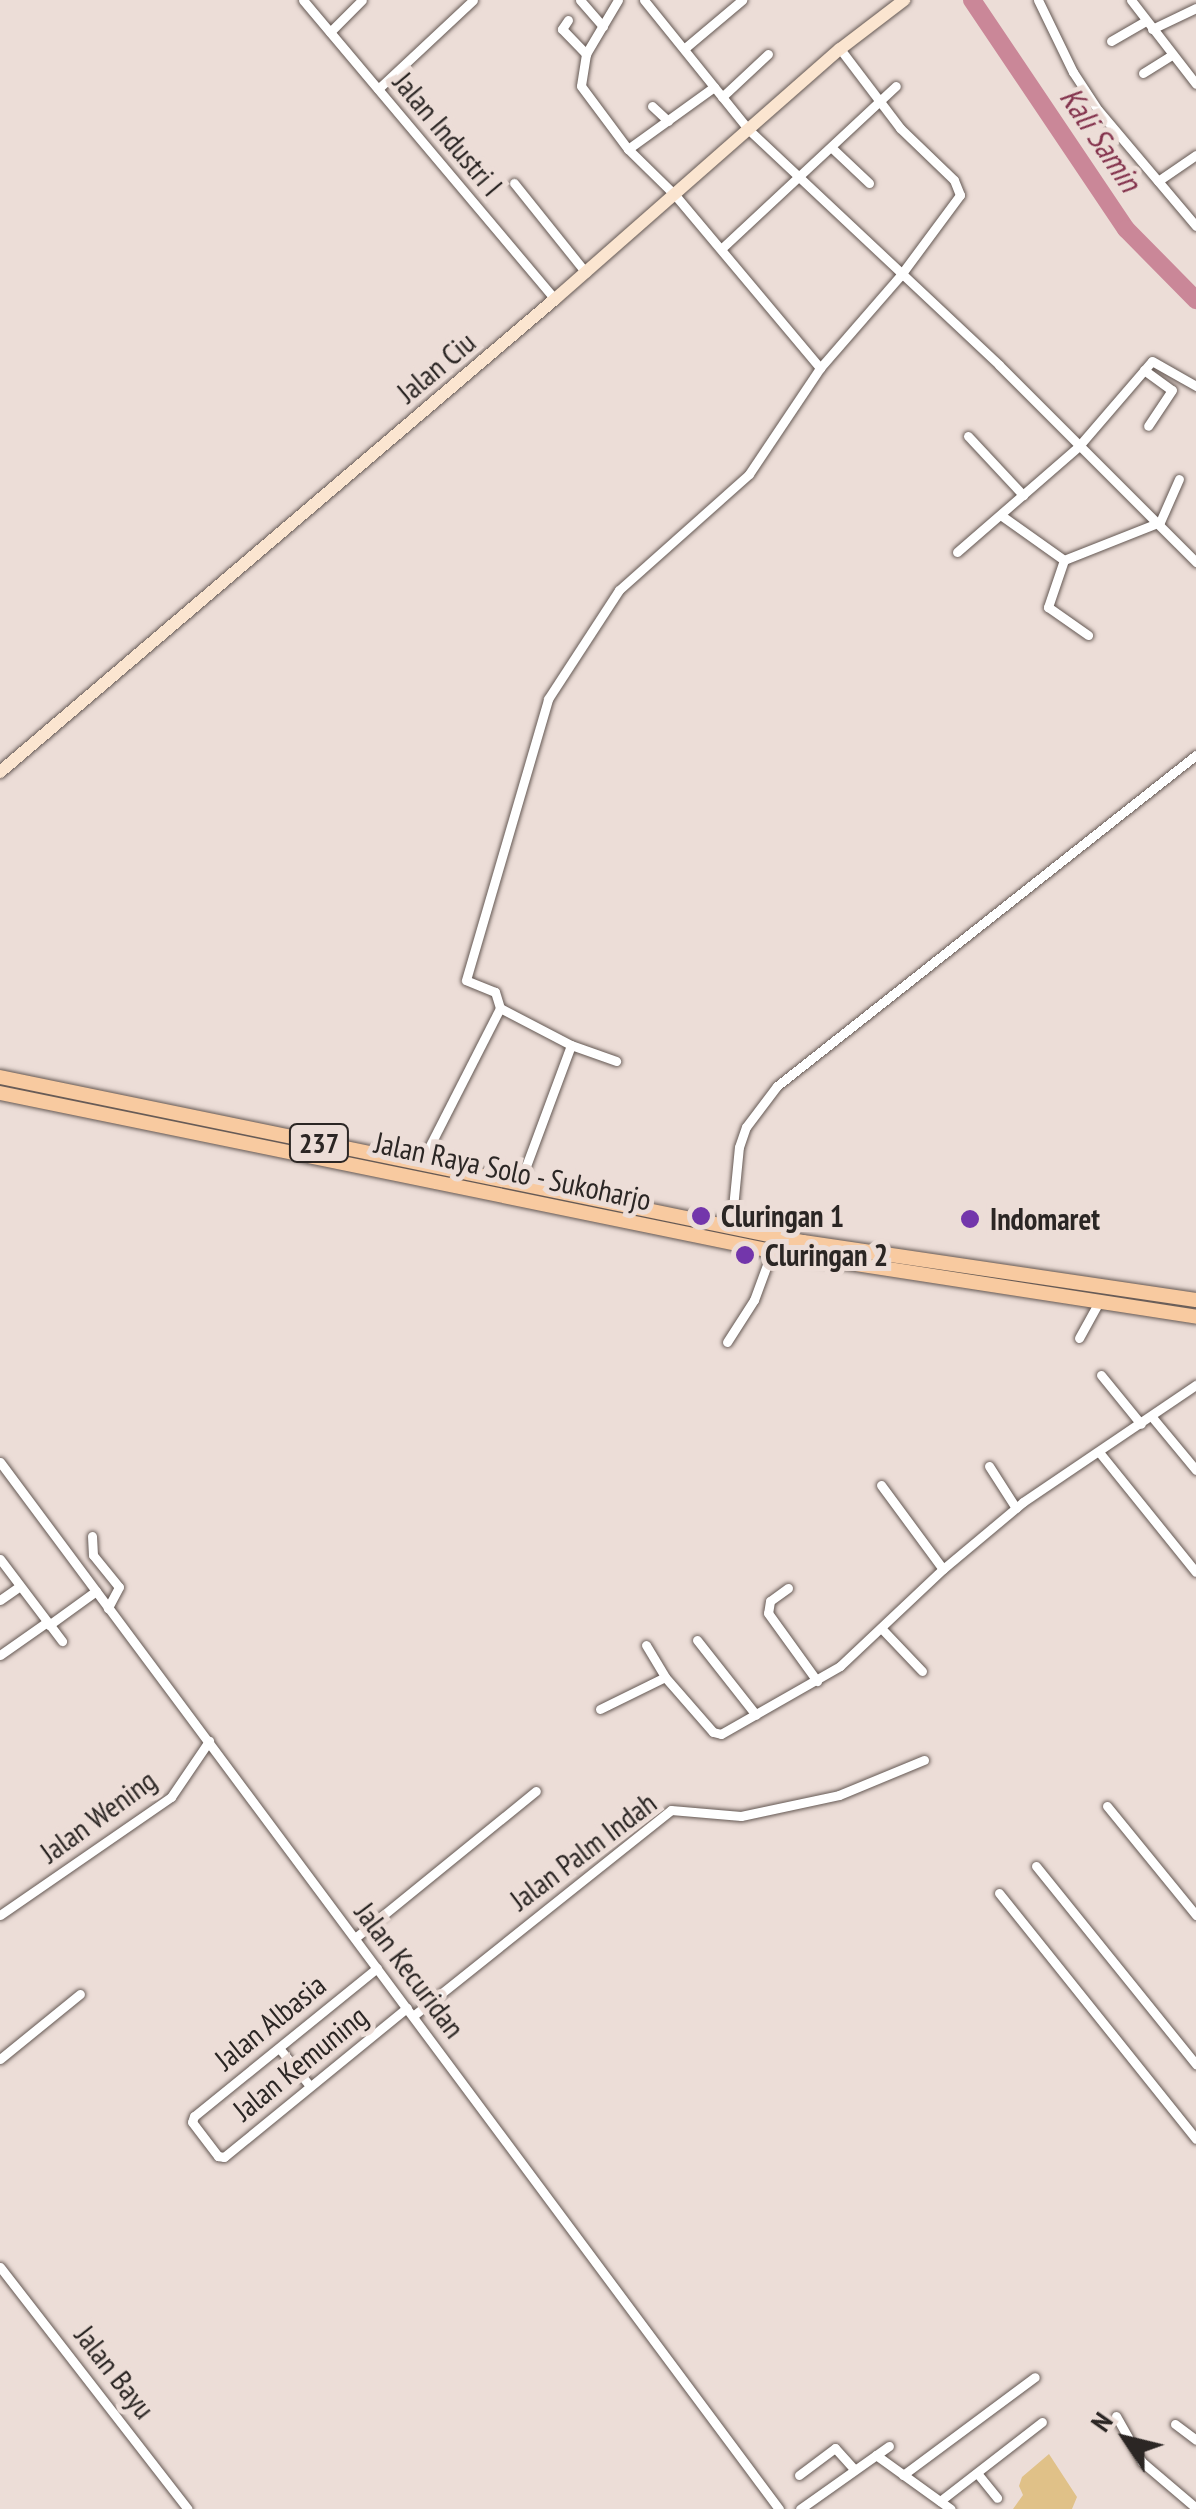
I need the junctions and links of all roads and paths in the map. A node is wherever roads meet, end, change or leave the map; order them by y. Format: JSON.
{"nodes":[{"id":1,"x":304,"y":0,"type":"edge"},
{"id":2,"x":362,"y":0,"type":"edge"},
{"id":3,"x":474,"y":0,"type":"edge"},
{"id":4,"x":580,"y":0,"type":"edge"},
{"id":5,"x":618,"y":0,"type":"edge"},
{"id":6,"x":644,"y":0,"type":"edge"},
{"id":7,"x":904,"y":0,"type":"edge"},
{"id":8,"x":1038,"y":0,"type":"edge"},
{"id":9,"x":1131,"y":0,"type":"edge"},
{"id":10,"x":735,"y":2,"type":"edge"},
{"id":11,"x":1196,"y":8,"type":"edge"},
{"id":12,"x":568,"y":20,"type":"dead end"},
{"id":13,"x":1148,"y":25,"type":"junction"},
{"id":14,"x":602,"y":26,"type":"junction"},
{"id":15,"x":330,"y":32,"type":"junction"},
{"id":16,"x":1111,"y":42,"type":"dead end"},
{"id":17,"x":685,"y":48,"type":"junction"},
{"id":18,"x":840,"y":49,"type":"junction"},
{"id":19,"x":586,"y":54,"type":"junction"},
{"id":20,"x":768,"y":54,"type":"dead end"},
{"id":21,"x":1172,"y":55,"type":"junction"},
{"id":22,"x":1143,"y":73,"type":"dead end"},
{"id":23,"x":1196,"y":84,"type":"edge"},
{"id":24,"x":896,"y":86,"type":"dead end"},
{"id":25,"x":714,"y":87,"type":"junction"},
{"id":26,"x":378,"y":89,"type":"junction"},
{"id":27,"x":722,"y":97,"type":"junction"},
{"id":28,"x":878,"y":100,"type":"junction"},
{"id":29,"x":652,"y":106,"type":"dead end"},
{"id":30,"x":668,"y":121,"type":"junction"},
{"id":31,"x":749,"y":130,"type":"junction"},
{"id":32,"x":832,"y":148,"type":"junction"},
{"id":33,"x":628,"y":149,"type":"junction"},
{"id":34,"x":1196,"y":155,"type":"edge"},
{"id":35,"x":799,"y":179,"type":"junction"},
{"id":36,"x":1158,"y":181,"type":"junction"},
{"id":37,"x":514,"y":183,"type":"dead end"},
{"id":38,"x":869,"y":183,"type":"dead end"},
{"id":39,"x":675,"y":196,"type":"junction"},
{"id":40,"x":1196,"y":226,"type":"edge"},
{"id":41,"x":721,"y":250,"type":"junction"},
{"id":42,"x":586,"y":272,"type":"junction"},
{"id":43,"x":900,"y":276,"type":"junction"},
{"id":44,"x":556,"y":299,"type":"junction"},
{"id":45,"x":820,"y":368,"type":"junction"},
{"id":46,"x":1144,"y":370,"type":"junction"},
{"id":47,"x":1196,"y":386,"type":"edge"},
{"id":48,"x":1148,"y":426,"type":"dead end"},
{"id":49,"x":968,"y":436,"type":"dead end"},
{"id":50,"x":1078,"y":447,"type":"junction"},
{"id":51,"x":1179,"y":478,"type":"dead end"},
{"id":52,"x":1023,"y":495,"type":"junction"},
{"id":53,"x":1002,"y":516,"type":"junction"},
{"id":54,"x":1160,"y":522,"type":"junction"},
{"id":55,"x":957,"y":552,"type":"dead end"},
{"id":56,"x":1064,"y":560,"type":"junction"},
{"id":57,"x":1196,"y":562,"type":"edge"},
{"id":58,"x":1088,"y":635,"type":"dead end"},
{"id":59,"x":1196,"y":756,"type":"edge"},
{"id":60,"x":0,"y":772,"type":"edge"},
{"id":61,"x":500,"y":1008,"type":"junction"},
{"id":62,"x":570,"y":1045,"type":"junction"},
{"id":63,"x":616,"y":1062,"type":"dead end"},
{"id":64,"x":0,"y":1076,"type":"edge"},
{"id":65,"x":33,"y":1083,"type":"junction"},
{"id":66,"x":0,"y":1093,"type":"edge"},
{"id":67,"x":30,"y":1099,"type":"junction"},
{"id":68,"x":420,"y":1165,"type":"junction"},
{"id":69,"x":519,"y":1185,"type":"junction"},
{"id":70,"x":637,"y":1217,"type":"junction"},
{"id":71,"x":676,"y":1225,"type":"junction"},
{"id":72,"x":731,"y":1228,"type":"junction"},
{"id":73,"x":772,"y":1251,"type":"junction"},
{"id":74,"x":1196,"y":1299,"type":"edge"},
{"id":75,"x":1100,"y":1300,"type":"junction"},
{"id":76,"x":1191,"y":1316,"type":"edge"},
{"id":77,"x":1079,"y":1338,"type":"dead end"},
{"id":78,"x":727,"y":1342,"type":"dead end"},
{"id":79,"x":1101,"y":1375,"type":"dead end"},
{"id":80,"x":1196,"y":1386,"type":"edge"},
{"id":81,"x":1152,"y":1417,"type":"junction"},
{"id":82,"x":1141,"y":1424,"type":"junction"},
{"id":83,"x":1196,"y":1450,"type":"edge"},
{"id":84,"x":1099,"y":1452,"type":"junction"},
{"id":85,"x":1187,"y":1459,"type":"junction"},
{"id":86,"x":0,"y":1462,"type":"edge"},
{"id":87,"x":989,"y":1466,"type":"dead end"},
{"id":88,"x":1196,"y":1470,"type":"edge"},
{"id":89,"x":881,"y":1484,"type":"dead end"},
{"id":90,"x":1016,"y":1508,"type":"junction"},
{"id":91,"x":92,"y":1536,"type":"dead end"},
{"id":92,"x":0,"y":1559,"type":"edge"},
{"id":93,"x":942,"y":1569,"type":"junction"},
{"id":94,"x":1196,"y":1572,"type":"edge"},
{"id":95,"x":20,"y":1586,"type":"junction"},
{"id":96,"x":788,"y":1588,"type":"dead end"},
{"id":97,"x":96,"y":1591,"type":"junction"},
{"id":98,"x":0,"y":1600,"type":"edge"},
{"id":99,"x":108,"y":1608,"type":"junction"},
{"id":100,"x":48,"y":1624,"type":"junction"},
{"id":101,"x":882,"y":1629,"type":"junction"},
{"id":102,"x":697,"y":1640,"type":"dead end"},
{"id":103,"x":62,"y":1642,"type":"dead end"},
{"id":104,"x":646,"y":1644,"type":"dead end"},
{"id":105,"x":0,"y":1655,"type":"edge"},
{"id":106,"x":922,"y":1672,"type":"dead end"},
{"id":107,"x":665,"y":1677,"type":"junction"},
{"id":108,"x":817,"y":1681,"type":"junction"},
{"id":109,"x":600,"y":1708,"type":"dead end"},
{"id":110,"x":756,"y":1715,"type":"junction"},
{"id":111,"x":209,"y":1741,"type":"junction"},
{"id":112,"x":924,"y":1760,"type":"dead end"},
{"id":113,"x":536,"y":1791,"type":"dead end"},
{"id":114,"x":1107,"y":1806,"type":"dead end"},
{"id":115,"x":1036,"y":1866,"type":"dead end"},
{"id":116,"x":999,"y":1894,"type":"dead end"},
{"id":117,"x":1196,"y":1914,"type":"edge"},
{"id":118,"x":0,"y":1916,"type":"edge"},
{"id":119,"x":355,"y":1938,"type":"junction"},
{"id":120,"x":377,"y":1968,"type":"junction"},
{"id":121,"x":80,"y":1994,"type":"dead end"},
{"id":122,"x":410,"y":2012,"type":"junction"},
{"id":123,"x":278,"y":2048,"type":"junction"},
{"id":124,"x":0,"y":2059,"type":"edge"},
{"id":125,"x":1196,"y":2064,"type":"edge"},
{"id":126,"x":310,"y":2086,"type":"junction"},
{"id":127,"x":1196,"y":2139,"type":"edge"},
{"id":128,"x":224,"y":2156,"type":"joint"},
{"id":129,"x":0,"y":2267,"type":"edge"},
{"id":130,"x":1035,"y":2376,"type":"dead end"},
{"id":131,"x":1116,"y":2416,"type":"dead end"},
{"id":132,"x":1042,"y":2422,"type":"dead end"},
{"id":133,"x":1175,"y":2424,"type":"dead end"},
{"id":134,"x":1196,"y":2424,"type":"edge"},
{"id":135,"x":1192,"y":2437,"type":"edge"},
{"id":136,"x":889,"y":2446,"type":"dead end"},
{"id":137,"x":876,"y":2455,"type":"junction"},
{"id":138,"x":854,"y":2470,"type":"junction"},
{"id":139,"x":977,"y":2473,"type":"junction"},
{"id":140,"x":798,"y":2475,"type":"dead end"},
{"id":141,"x":903,"y":2475,"type":"junction"},
{"id":142,"x":998,"y":2498,"type":"dead end"},
{"id":143,"x":940,"y":2501,"type":"junction"},
{"id":144,"x":1194,"y":2504,"type":"edge"},
{"id":145,"x":188,"y":2509,"type":"edge"},
{"id":146,"x":778,"y":2509,"type":"edge"},
{"id":147,"x":800,"y":2509,"type":"edge"},
{"id":148,"x":951,"y":2509,"type":"edge"}],
"edges":[{"from":1,"to":15,"type":"street","name":"Jalan Industri I"},
{"from":2,"to":15,"type":"street"},
{"from":3,"to":26,"type":"street"},
{"from":4,"to":14,"type":"street"},
{"from":5,"to":14,"type":"street"},
{"from":6,"to":17,"type":"street"},
{"from":7,"to":18,"type":"street","name":"Jalan Ciu"},
{"from":8,"to":36,"type":"street"},
{"from":9,"to":13,"type":"street"},
{"from":10,"to":17,"type":"street"},
{"from":11,"to":13,"type":"street"},
{"from":12,"to":19,"type":"street"},
{"from":13,"to":16,"type":"street"},
{"from":13,"to":21,"type":"street"},
{"from":14,"to":19,"type":"street"},
{"from":15,"to":26,"type":"street","name":"Jalan Industri I"},
{"from":17,"to":25,"type":"street"},
{"from":18,"to":28,"type":"street"},
{"from":18,"to":31,"type":"street","name":"Jalan Ciu"},
{"from":19,"to":33,"type":"street"},
{"from":20,"to":27,"type":"street"},
{"from":21,"to":22,"type":"street"},
{"from":21,"to":23,"type":"street"},
{"from":24,"to":28,"type":"street"},
{"from":25,"to":27,"type":"street"},
{"from":25,"to":30,"type":"street"},
{"from":26,"to":44,"type":"street","name":"Jalan Industri I"},
{"from":27,"to":31,"type":"street"},
{"from":28,"to":32,"type":"street"},
{"from":28,"to":43,"type":"street"},
{"from":29,"to":30,"type":"street"},
{"from":30,"to":33,"type":"street"},
{"from":31,"to":35,"type":"street"},
{"from":31,"to":39,"type":"street","name":"Jalan Ciu"},
{"from":32,"to":35,"type":"street"},
{"from":32,"to":38,"type":"street"},
{"from":33,"to":39,"type":"street"},
{"from":34,"to":36,"type":"street"},
{"from":35,"to":41,"type":"street"},
{"from":35,"to":43,"type":"street"},
{"from":36,"to":40,"type":"street"},
{"from":37,"to":42,"type":"street"},
{"from":39,"to":41,"type":"street"},
{"from":39,"to":42,"type":"street","name":"Jalan Ciu"},
{"from":41,"to":45,"type":"street"},
{"from":42,"to":44,"type":"street","name":"Jalan Ciu"},
{"from":43,"to":45,"type":"street"},
{"from":43,"to":50,"type":"street"},
{"from":44,"to":60,"type":"street","name":"Jalan Ciu"},
{"from":45,"to":61,"type":"street"},
{"from":46,"to":47,"type":"street"},
{"from":46,"to":48,"type":"street"},
{"from":46,"to":50,"type":"street"},
{"from":49,"to":52,"type":"street"},
{"from":50,"to":52,"type":"street"},
{"from":50,"to":54,"type":"street"},
{"from":51,"to":54,"type":"street"},
{"from":52,"to":53,"type":"street"},
{"from":53,"to":55,"type":"street"},
{"from":53,"to":56,"type":"street"},
{"from":54,"to":56,"type":"street"},
{"from":54,"to":57,"type":"street"},
{"from":56,"to":58,"type":"street"},
{"from":59,"to":72,"type":"street"},
{"from":61,"to":62,"type":"street"},
{"from":61,"to":68,"type":"street"},
{"from":62,"to":63,"type":"street"},
{"from":62,"to":69,"type":"street"},
{"from":64,"to":65,"type":"main road","name":"Jalan Raya Solo - Sukoharjo","number":"237"},
{"from":65,"to":67,"type":"main road"},
{"from":65,"to":68,"type":"main road","name":"Jalan Raya Solo - Sukoharjo","number":"237"},
{"from":66,"to":67,"type":"main road","name":"Jalan Raya Solo - Sukoharjo","number":"237"},
{"from":67,"to":70,"type":"main road","name":"Jalan Raya Solo - Sukoharjo","number":"237"},
{"from":68,"to":69,"type":"main road","name":"Jalan Raya Solo - Sukoharjo","number":"237"},
{"from":69,"to":70,"type":"main road","name":"Jalan Raya Solo - Sukoharjo","number":"237"},
{"from":70,"to":71,"type":"main road","name":"Jalan Raya Solo - Sukoharjo","number":"237"},
{"from":71,"to":72,"type":"main road","name":"Jalan Raya Solo - Sukoharjo","number":"237"},
{"from":71,"to":73,"type":"main road","name":"Jalan Raya Solo - Sukoharjo","number":"237"},
{"from":72,"to":74,"type":"main road","name":"Jalan Raya Solo - Sukoharjo","number":"237"},
{"from":73,"to":75,"type":"main road","name":"Jalan Raya Solo - Sukoharjo","number":"237"},
{"from":73,"to":78,"type":"street"},
{"from":74,"to":76,"type":"street"},
{"from":75,"to":76,"type":"main road","name":"Jalan Raya Solo - Sukoharjo","number":"237"},
{"from":75,"to":77,"type":"street"},
{"from":79,"to":82,"type":"street"},
{"from":80,"to":81,"type":"street"},
{"from":81,"to":82,"type":"street"},
{"from":81,"to":85,"type":"street"},
{"from":82,"to":84,"type":"street"},
{"from":83,"to":85,"type":"street"},
{"from":84,"to":90,"type":"street"},
{"from":84,"to":94,"type":"street"},
{"from":85,"to":88,"type":"street"},
{"from":86,"to":97,"type":"street","name":"Jalan Kecuridan"},
{"from":87,"to":90,"type":"street"},
{"from":89,"to":93,"type":"street"},
{"from":90,"to":93,"type":"street"},
{"from":91,"to":99,"type":"street"},
{"from":92,"to":95,"type":"street"},
{"from":93,"to":101,"type":"street"},
{"from":95,"to":98,"type":"street"},
{"from":95,"to":100,"type":"street"},
{"from":96,"to":108,"type":"street"},
{"from":97,"to":99,"type":"street","name":"Jalan Kecuridan"},
{"from":97,"to":100,"type":"street"},
{"from":99,"to":111,"type":"street","name":"Jalan Kecuridan"},
{"from":100,"to":103,"type":"street"},
{"from":100,"to":105,"type":"street"},
{"from":101,"to":106,"type":"street"},
{"from":101,"to":108,"type":"street"},
{"from":102,"to":110,"type":"street"},
{"from":104,"to":107,"type":"street"},
{"from":107,"to":109,"type":"street"},
{"from":107,"to":110,"type":"street"},
{"from":108,"to":110,"type":"street"},
{"from":111,"to":118,"type":"street","name":"Jalan Wening"},
{"from":111,"to":119,"type":"street","name":"Jalan Kecuridan"},
{"from":112,"to":122,"type":"street","name":"Jalan Palm Indah"},
{"from":113,"to":119,"type":"street"},
{"from":114,"to":117,"type":"street"},
{"from":115,"to":125,"type":"street"},
{"from":116,"to":127,"type":"street"},
{"from":119,"to":120,"type":"street","name":"Jalan Kecuridan"},
{"from":120,"to":122,"type":"street","name":"Jalan Kecuridan"},
{"from":120,"to":123,"type":"street","name":"Jalan Albasia"},
{"from":121,"to":124,"type":"street"},
{"from":122,"to":126,"type":"street","name":"Jalan Kemuning"},
{"from":122,"to":146,"type":"street","name":"Jalan Kecuridan"},
{"from":123,"to":126,"type":"street"},
{"from":123,"to":128,"type":"street","name":"Jalan Albasia"},
{"from":126,"to":128,"type":"street","name":"Jalan Kemuning"},
{"from":129,"to":145,"type":"street","name":"Jalan Bayu"},
{"from":130,"to":141,"type":"street"},
{"from":131,"to":144,"type":"street"},
{"from":132,"to":139,"type":"street"},
{"from":133,"to":135,"type":"street"},
{"from":134,"to":135,"type":"street"},
{"from":136,"to":137,"type":"street"},
{"from":137,"to":138,"type":"street"},
{"from":137,"to":141,"type":"street"},
{"from":138,"to":140,"type":"street"},
{"from":138,"to":147,"type":"street"},
{"from":139,"to":142,"type":"street"},
{"from":139,"to":143,"type":"street"},
{"from":141,"to":143,"type":"street"},
{"from":143,"to":148,"type":"street"}]}
